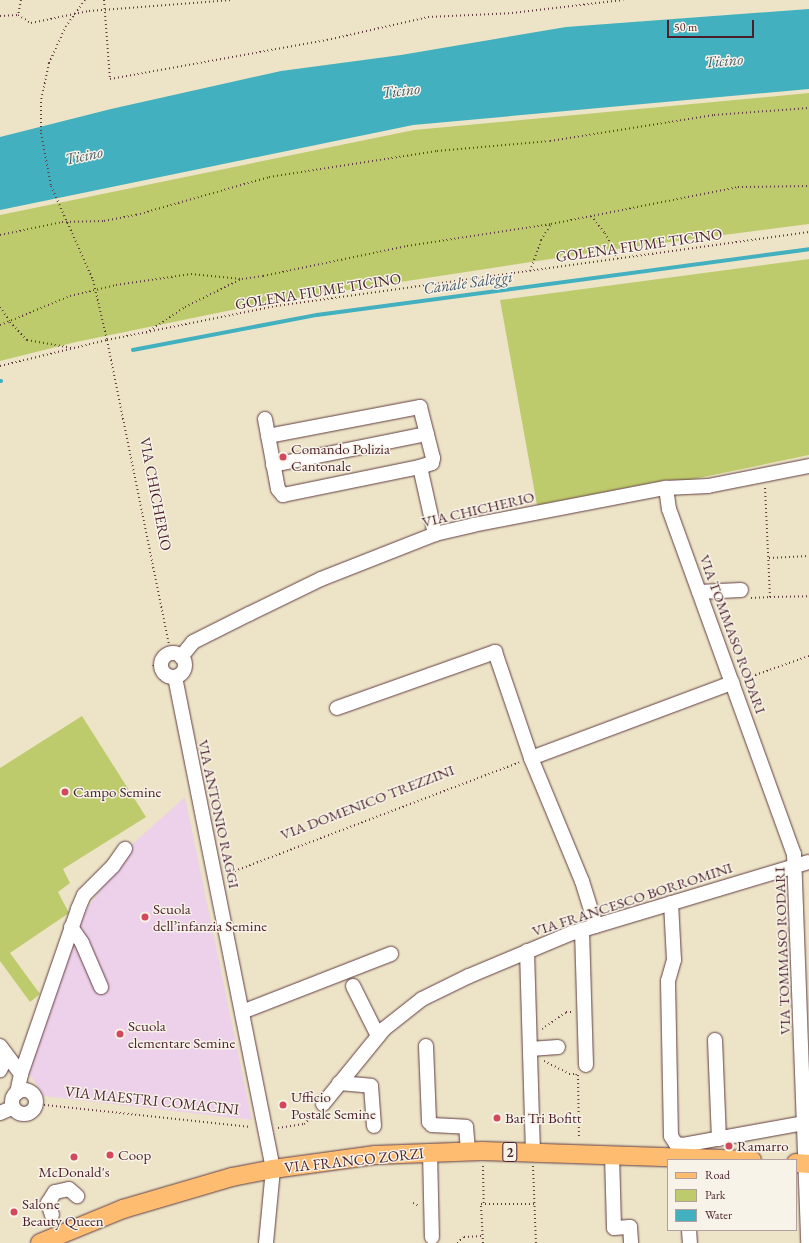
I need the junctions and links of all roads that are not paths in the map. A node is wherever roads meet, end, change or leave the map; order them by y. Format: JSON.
{"nodes":[{"id":1,"x":265,"y":419,"type":"dead end"},
{"id":2,"x":427,"y":434,"type":"junction"},
{"id":3,"x":268,"y":436,"type":"junction"},
{"id":4,"x":273,"y":465,"type":"junction"},
{"id":5,"x":809,"y":466,"type":"edge"},
{"id":6,"x":420,"y":467,"type":"junction"},
{"id":7,"x":666,"y":488,"type":"junction"},
{"id":8,"x":434,"y":534,"type":"junction"},
{"id":9,"x":699,"y":592,"type":"junction"},
{"id":10,"x":744,"y":594,"type":"road end"},
{"id":11,"x":176,"y":655,"type":"junction"},
{"id":12,"x":169,"y":681,"type":"junction"},
{"id":13,"x":732,"y":684,"type":"junction"},
{"id":14,"x":337,"y":708,"type":"dead end"},
{"id":15,"x":531,"y":758,"type":"junction"},
{"id":16,"x":126,"y":850,"type":"dead end"},
{"id":17,"x":802,"y":864,"type":"edge"},
{"id":18,"x":672,"y":902,"type":"junction"},
{"id":19,"x":71,"y":926,"type":"junction"},
{"id":20,"x":596,"y":926,"type":"junction"},
{"id":21,"x":582,"y":930,"type":"junction"},
{"id":22,"x":527,"y":951,"type":"junction"},
{"id":23,"x":391,"y":954,"type":"dead end"},
{"id":24,"x":354,"y":986,"type":"dead end"},
{"id":25,"x":101,"y":987,"type":"dead end"},
{"id":26,"x":242,"y":1012,"type":"junction"},
{"id":27,"x":378,"y":1036,"type":"junction"},
{"id":28,"x":715,"y":1040,"type":"dead end"},
{"id":29,"x":0,"y":1046,"type":"edge"},
{"id":30,"x":426,"y":1046,"type":"dead end"},
{"id":31,"x":530,"y":1047,"type":"junction"},
{"id":32,"x":558,"y":1047,"type":"dead end"},
{"id":33,"x":0,"y":1058,"type":"edge"},
{"id":34,"x":586,"y":1065,"type":"dead end"},
{"id":35,"x":0,"y":1070,"type":"edge"},
{"id":36,"x":20,"y":1074,"type":"junction"},
{"id":37,"x":339,"y":1083,"type":"junction"},
{"id":38,"x":17,"y":1093,"type":"junction"},
{"id":39,"x":323,"y":1104,"type":"road end"},
{"id":40,"x":6,"y":1110,"type":"edge"},
{"id":41,"x":807,"y":1123,"type":"edge"},
{"id":42,"x":374,"y":1126,"type":"dead end"},
{"id":43,"x":719,"y":1139,"type":"junction"},
{"id":44,"x":475,"y":1151,"type":"junction"},
{"id":45,"x":430,"y":1152,"type":"junction"},
{"id":46,"x":533,"y":1153,"type":"junction"},
{"id":47,"x":612,"y":1155,"type":"junction"},
{"id":48,"x":695,"y":1159,"type":"edge"},
{"id":49,"x":803,"y":1163,"type":"edge"},
{"id":50,"x":272,"y":1169,"type":"junction"},
{"id":51,"x":78,"y":1196,"type":"dead end"},
{"id":52,"x":52,"y":1215,"type":"dead end"},
{"id":53,"x":689,"y":1231,"type":"edge"},
{"id":54,"x":432,"y":1237,"type":"dead end"},
{"id":55,"x":40,"y":1243,"type":"edge"},
{"id":56,"x":266,"y":1243,"type":"edge"},
{"id":57,"x":631,"y":1243,"type":"edge"},
{"id":58,"x":690,"y":1243,"type":"edge"},
{"id":59,"x":808,"y":1243,"type":"edge"}],
"edges":[{"from":1,"to":3,"type":"street"},
{"from":2,"to":3,"type":"street"},
{"from":2,"to":4,"type":"street"},
{"from":2,"to":6,"type":"street"},
{"from":3,"to":4,"type":"street"},
{"from":4,"to":6,"type":"street"},
{"from":5,"to":7,"type":"street","name":"VIA CHICHERIO"},
{"from":6,"to":8,"type":"street"},
{"from":7,"to":8,"type":"street","name":"VIA CHICHERIO"},
{"from":7,"to":9,"type":"street","name":"VIA TOMMASO RODARI"},
{"from":8,"to":11,"type":"street","name":"VIA CHICHERIO"},
{"from":9,"to":10,"type":"street"},
{"from":9,"to":13,"type":"street","name":"VIA TOMMASO RODARI"},
{"from":11,"to":12,"type":"street"},
{"from":11,"to":12,"type":"street"},
{"from":12,"to":26,"type":"street","name":"VIA ANTONIO RAGGI"},
{"from":13,"to":15,"type":"street"},
{"from":13,"to":17,"type":"street","name":"VIA TOMMASO RODARI"},
{"from":14,"to":15,"type":"street"},
{"from":15,"to":20,"type":"street"},
{"from":16,"to":19,"type":"street"},
{"from":17,"to":18,"type":"street","name":"VIA FRANCESCO BORROMINI"},
{"from":17,"to":41,"type":"street","name":"VIA TOMMASO RODARI"},
{"from":18,"to":20,"type":"street","name":"VIA FRANCESCO BORROMINI"},
{"from":18,"to":43,"type":"street"},
{"from":19,"to":25,"type":"street"},
{"from":19,"to":36,"type":"street"},
{"from":20,"to":21,"type":"street","name":"VIA FRANCESCO BORROMINI"},
{"from":21,"to":22,"type":"street","name":"VIA FRANCESCO BORROMINI"},
{"from":21,"to":34,"type":"street"},
{"from":22,"to":27,"type":"street","name":"VIA FRANCESCO BORROMINI"},
{"from":22,"to":31,"type":"street"},
{"from":23,"to":26,"type":"street"},
{"from":24,"to":27,"type":"street"},
{"from":26,"to":50,"type":"street","name":"VIA ANTONIO RAGGI"},
{"from":27,"to":37,"type":"street","name":"VIA FRANCESCO BORROMINI"},
{"from":28,"to":43,"type":"street"},
{"from":29,"to":36,"type":"street"},
{"from":30,"to":44,"type":"street"},
{"from":31,"to":32,"type":"street"},
{"from":31,"to":46,"type":"street"},
{"from":33,"to":35,"type":"street"},
{"from":36,"to":38,"type":"street"},
{"from":37,"to":39,"type":"street","name":"VIA FRANCESCO BORROMINI"},
{"from":37,"to":42,"type":"street"},
{"from":38,"to":40,"type":"street"},
{"from":38,"to":40,"type":"street"},
{"from":41,"to":43,"type":"street"},
{"from":41,"to":49,"type":"street","name":"VIA TOMMASO RODARI"},
{"from":44,"to":45,"type":"main road","name":"VIA FRANCO ZORZI","number":"2"},
{"from":44,"to":46,"type":"main road","name":"VIA FRANCO ZORZI","number":"2"},
{"from":45,"to":50,"type":"main road","name":"VIA FRANCO ZORZI","number":"2"},
{"from":45,"to":54,"type":"street"},
{"from":46,"to":47,"type":"main road","name":"VIA FRANCO ZORZI","number":"2"},
{"from":47,"to":48,"type":"main road","name":"VIA FRANCO ZORZI","number":"2"},
{"from":47,"to":57,"type":"street"},
{"from":49,"to":59,"type":"street","name":"VIA TOMMASO RODARI"},
{"from":50,"to":55,"type":"main road","name":"VIA FRANCO ZORZI","number":"2"},
{"from":50,"to":56,"type":"street","name":"VIA ANTONIO RAGGI"},
{"from":51,"to":52,"type":"street"},
{"from":53,"to":58,"type":"street"}]}
